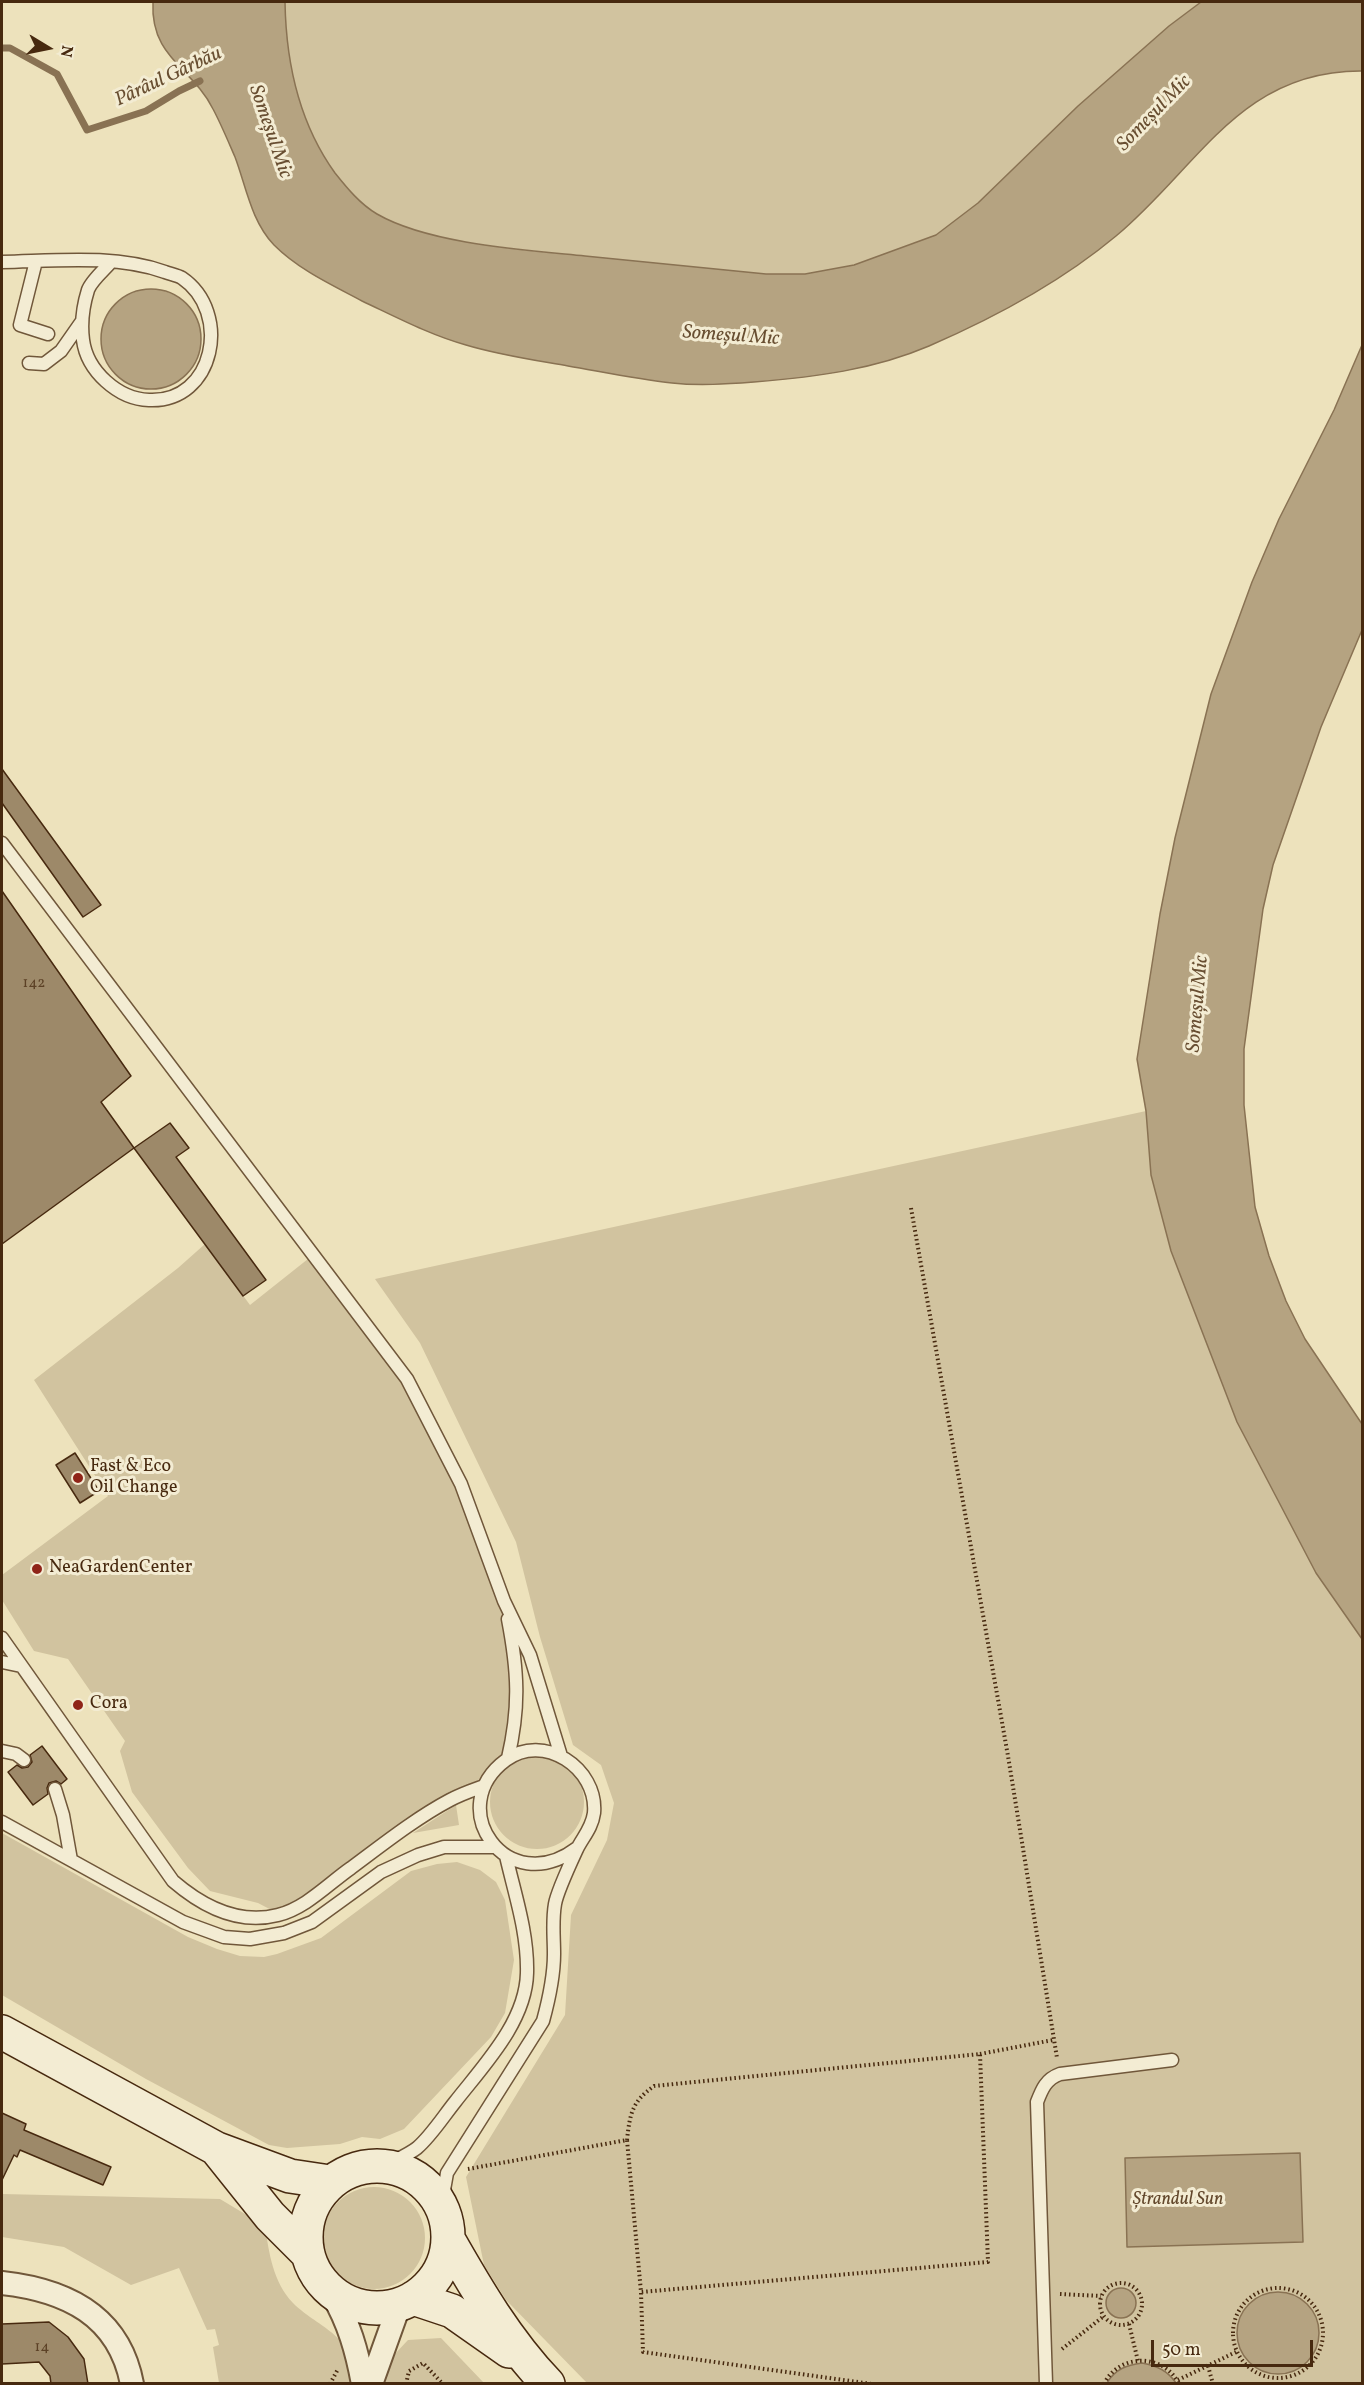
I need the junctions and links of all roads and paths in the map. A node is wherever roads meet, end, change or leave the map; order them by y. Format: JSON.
{"nodes":[{"id":1,"x":36,"y":261,"type":"junction"},
{"id":2,"x":2,"y":262,"type":"edge"},
{"id":3,"x":111,"y":262,"type":"junction"},
{"id":4,"x":82,"y":320,"type":"junction"},
{"id":5,"x":48,"y":334,"type":"dead end"},
{"id":6,"x":29,"y":363,"type":"dead end"},
{"id":7,"x":2,"y":843,"type":"edge"},
{"id":8,"x":911,"y":1208,"type":"dead end"},
{"id":9,"x":504,"y":1600,"type":"junction"},
{"id":10,"x":2,"y":1638,"type":"edge"},
{"id":11,"x":2,"y":1662,"type":"edge"},
{"id":12,"x":21,"y":1666,"type":"junction"},
{"id":13,"x":2,"y":1751,"type":"edge"},
{"id":14,"x":561,"y":1756,"type":"junction"},
{"id":15,"x":508,"y":1758,"type":"junction"},
{"id":16,"x":24,"y":1760,"type":"dead end"},
{"id":17,"x":484,"y":1786,"type":"junction"},
{"id":18,"x":55,"y":1789,"type":"dead end"},
{"id":19,"x":2,"y":1822,"type":"edge"},
{"id":20,"x":495,"y":1847,"type":"junction"},
{"id":21,"x":577,"y":1848,"type":"junction"},
{"id":22,"x":506,"y":1856,"type":"junction"},
{"id":23,"x":71,"y":1860,"type":"junction"},
{"id":24,"x":2,"y":2031,"type":"edge"},
{"id":25,"x":1053,"y":2040,"type":"junction"},
{"id":26,"x":980,"y":2054,"type":"junction"},
{"id":27,"x":1172,"y":2060,"type":"dead end"},
{"id":28,"x":1060,"y":2074,"type":"junction"},
{"id":29,"x":627,"y":2140,"type":"junction"},
{"id":30,"x":217,"y":2150,"type":"junction"},
{"id":31,"x":385,"y":2166,"type":"junction"},
{"id":32,"x":447,"y":2173,"type":"junction"},
{"id":33,"x":330,"y":2182,"type":"junction"},
{"id":34,"x":441,"y":2207,"type":"junction"},
{"id":35,"x":448,"y":2239,"type":"junction"},
{"id":36,"x":308,"y":2254,"type":"junction"},
{"id":37,"x":2,"y":2283,"type":"edge"},
{"id":38,"x":641,"y":2292,"type":"junction"},
{"id":39,"x":1043,"y":2293,"type":"junction"},
{"id":40,"x":332,"y":2294,"type":"junction"},
{"id":41,"x":1101,"y":2296,"type":"junction"},
{"id":42,"x":406,"y":2300,"type":"junction"},
{"id":43,"x":1104,"y":2316,"type":"junction"},
{"id":44,"x":1129,"y":2324,"type":"junction"},
{"id":45,"x":1236,"y":2352,"type":"junction"},
{"id":46,"x":1138,"y":2361,"type":"junction"},
{"id":47,"x":1046,"y":2362,"type":"junction"},
{"id":48,"x":1208,"y":2366,"type":"junction"},
{"id":49,"x":539,"y":2374,"type":"edge"},
{"id":50,"x":1179,"y":2382,"type":"edge"},
{"id":51,"x":132,"y":2384,"type":"edge"},
{"id":52,"x":363,"y":2384,"type":"edge"},
{"id":53,"x":371,"y":2384,"type":"edge"},
{"id":54,"x":406,"y":2384,"type":"edge"},
{"id":55,"x":443,"y":2384,"type":"edge"},
{"id":56,"x":872,"y":2384,"type":"edge"},
{"id":57,"x":1046,"y":2384,"type":"edge"},
{"id":58,"x":1104,"y":2384,"type":"edge"},
{"id":59,"x":1214,"y":2384,"type":"edge"}],
"edges":[{"from":1,"to":2,"type":"lane"},
{"from":1,"to":3,"type":"lane"},
{"from":1,"to":5,"type":"lane"},
{"from":3,"to":4,"type":"lane"},
{"from":3,"to":4,"type":"lane"},
{"from":4,"to":6,"type":"lane"},
{"from":7,"to":9,"type":"lane"},
{"from":8,"to":25,"type":"path"},
{"from":9,"to":14,"type":"lane"},
{"from":9,"to":15,"type":"lane"},
{"from":10,"to":12,"type":"lane"},
{"from":11,"to":12,"type":"lane"},
{"from":12,"to":17,"type":"lane"},
{"from":13,"to":16,"type":"lane"},
{"from":14,"to":15,"type":"lane"},
{"from":14,"to":21,"type":"lane"},
{"from":15,"to":17,"type":"lane"},
{"from":17,"to":20,"type":"lane"},
{"from":18,"to":23,"type":"lane"},
{"from":19,"to":23,"type":"lane"},
{"from":20,"to":22,"type":"lane"},
{"from":20,"to":23,"type":"lane"},
{"from":21,"to":22,"type":"lane"},
{"from":21,"to":32,"type":"lane"},
{"from":22,"to":31,"type":"lane"},
{"from":24,"to":30,"type":"main road"},
{"from":25,"to":26,"type":"path"},
{"from":25,"to":28,"type":"path"},
{"from":26,"to":29,"type":"path"},
{"from":26,"to":38,"type":"path"},
{"from":27,"to":28,"type":"lane"},
{"from":28,"to":39,"type":"lane"},
{"from":29,"to":32,"type":"path"},
{"from":29,"to":38,"type":"path"},
{"from":30,"to":33,"type":"main road"},
{"from":30,"to":36,"type":"main road"},
{"from":31,"to":33,"type":"main road"},
{"from":31,"to":34,"type":"main road"},
{"from":32,"to":34,"type":"lane"},
{"from":33,"to":36,"type":"main road"},
{"from":34,"to":35,"type":"main road"},
{"from":35,"to":42,"type":"main road"},
{"from":35,"to":49,"type":"main road"},
{"from":36,"to":40,"type":"main road"},
{"from":37,"to":51,"type":"street"},
{"from":38,"to":56,"type":"path"},
{"from":39,"to":41,"type":"path"},
{"from":39,"to":47,"type":"lane"},
{"from":40,"to":42,"type":"main road"},
{"from":40,"to":52,"type":"street"},
{"from":41,"to":43,"type":"path"},
{"from":41,"to":44,"type":"path"},
{"from":42,"to":49,"type":"main road"},
{"from":42,"to":53,"type":"street"},
{"from":43,"to":44,"type":"path"},
{"from":43,"to":47,"type":"path"},
{"from":44,"to":46,"type":"path"},
{"from":45,"to":45,"type":"path"},
{"from":45,"to":48,"type":"path"},
{"from":46,"to":50,"type":"path"},
{"from":46,"to":58,"type":"path"},
{"from":47,"to":57,"type":"lane"},
{"from":48,"to":50,"type":"path"},
{"from":48,"to":59,"type":"path"},
{"from":54,"to":55,"type":"path"}]}
